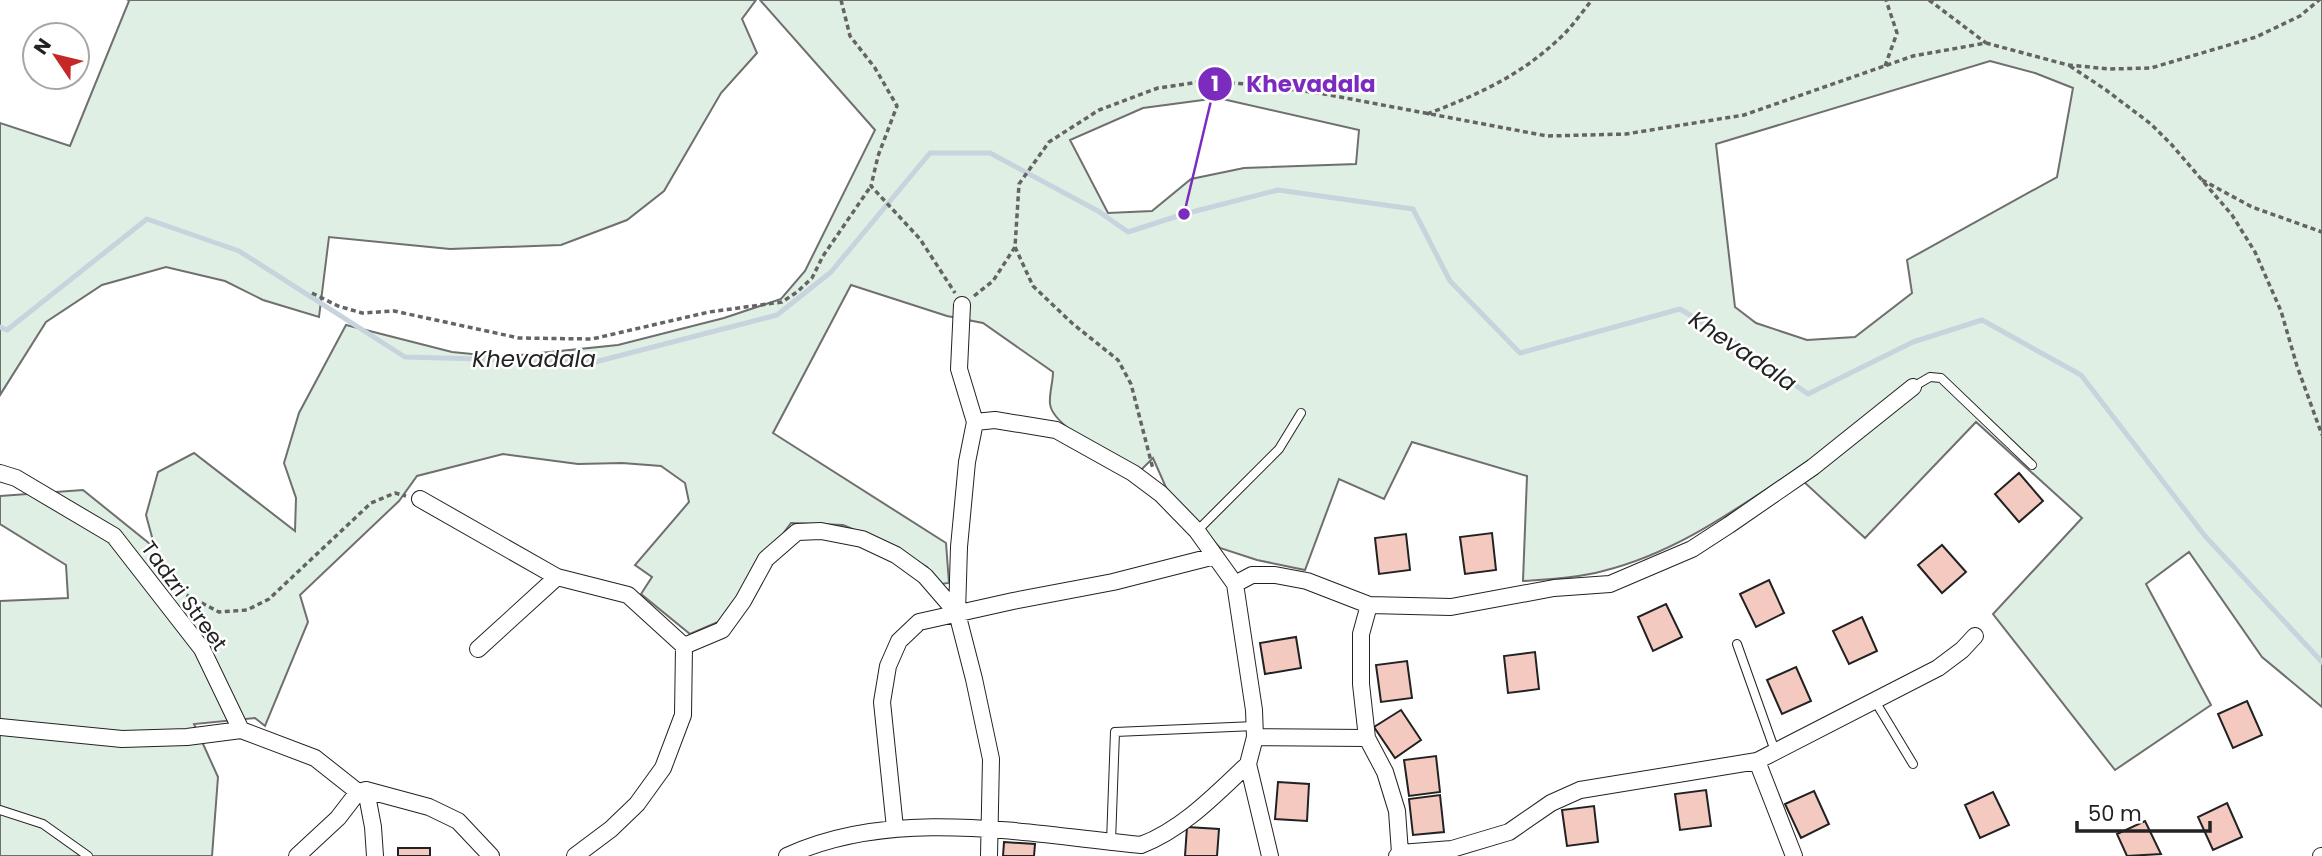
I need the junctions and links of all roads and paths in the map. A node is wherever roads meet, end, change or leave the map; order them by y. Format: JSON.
{"nodes":[{"id":1,"x":841,"y":0,"type":"edge"},
{"id":2,"x":1592,"y":0,"type":"edge"},
{"id":3,"x":1886,"y":0,"type":"edge"},
{"id":4,"x":1929,"y":0,"type":"edge"},
{"id":5,"x":2319,"y":0,"type":"edge"},
{"id":6,"x":1986,"y":43,"type":"junction"},
{"id":7,"x":2068,"y":65,"type":"junction"},
{"id":8,"x":1885,"y":66,"type":"junction"},
{"id":9,"x":1426,"y":114,"type":"junction"},
{"id":10,"x":2200,"y":178,"type":"junction"},
{"id":11,"x":871,"y":186,"type":"junction"},
{"id":12,"x":2322,"y":232,"type":"edge"},
{"id":13,"x":1015,"y":247,"type":"junction"},
{"id":14,"x":312,"y":293,"type":"dead end"},
{"id":15,"x":962,"y":305,"type":"junction"},
{"id":16,"x":1913,"y":387,"type":"joint"},
{"id":17,"x":1301,"y":413,"type":"dead end"},
{"id":18,"x":975,"y":422,"type":"junction"},
{"id":19,"x":2322,"y":435,"type":"edge"},
{"id":20,"x":2032,"y":465,"type":"dead end"},
{"id":21,"x":0,"y":473,"type":"edge"},
{"id":22,"x":1161,"y":494,"type":"junction"},
{"id":23,"x":420,"y":499,"type":"joint"},
{"id":24,"x":1197,"y":531,"type":"junction"},
{"id":25,"x":1215,"y":556,"type":"junction"},
{"id":26,"x":557,"y":577,"type":"junction"},
{"id":27,"x":1235,"y":584,"type":"junction"},
{"id":28,"x":175,"y":589,"type":"dead end"},
{"id":29,"x":1369,"y":605,"type":"junction"},
{"id":30,"x":957,"y":613,"type":"junction"},
{"id":31,"x":1975,"y":636,"type":"dead end"},
{"id":32,"x":1737,"y":644,"type":"dead end"},
{"id":33,"x":684,"y":646,"type":"junction"},
{"id":34,"x":478,"y":649,"type":"dead end"},
{"id":35,"x":1875,"y":701,"type":"junction"},
{"id":36,"x":0,"y":727,"type":"edge"},
{"id":37,"x":241,"y":730,"type":"junction"},
{"id":38,"x":1255,"y":732,"type":"junction"},
{"id":39,"x":1367,"y":738,"type":"junction"},
{"id":40,"x":1775,"y":751,"type":"junction"},
{"id":41,"x":1757,"y":761,"type":"junction"},
{"id":42,"x":1248,"y":764,"type":"junction"},
{"id":43,"x":1913,"y":764,"type":"dead end"},
{"id":44,"x":362,"y":791,"type":"junction"},
{"id":45,"x":0,"y":810,"type":"edge"},
{"id":46,"x":895,"y":828,"type":"junction"},
{"id":47,"x":989,"y":829,"type":"junction"},
{"id":48,"x":1111,"y":842,"type":"junction"},
{"id":49,"x":1142,"y":850,"type":"edge"},
{"id":50,"x":1399,"y":854,"type":"edge"},
{"id":51,"x":88,"y":856,"type":"edge"},
{"id":52,"x":297,"y":856,"type":"edge"},
{"id":53,"x":375,"y":856,"type":"edge"},
{"id":54,"x":491,"y":856,"type":"edge"},
{"id":55,"x":575,"y":856,"type":"edge"},
{"id":56,"x":787,"y":856,"type":"edge"},
{"id":57,"x":989,"y":856,"type":"edge"},
{"id":58,"x":1270,"y":856,"type":"edge"},
{"id":59,"x":1794,"y":856,"type":"edge"}],
"edges":[{"from":1,"to":11,"type":"path"},
{"from":2,"to":9,"type":"path"},
{"from":3,"to":8,"type":"path"},
{"from":4,"to":6,"type":"path"},
{"from":5,"to":7,"type":"path"},
{"from":6,"to":7,"type":"path"},
{"from":6,"to":8,"type":"path"},
{"from":7,"to":10,"type":"path"},
{"from":8,"to":9,"type":"path"},
{"from":9,"to":13,"type":"path"},
{"from":10,"to":12,"type":"path"},
{"from":10,"to":19,"type":"path"},
{"from":11,"to":14,"type":"path"},
{"from":11,"to":15,"type":"path"},
{"from":13,"to":15,"type":"path"},
{"from":13,"to":22,"type":"path"},
{"from":15,"to":18,"type":"street"},
{"from":16,"to":20,"type":"lane"},
{"from":16,"to":29,"type":"street"},
{"from":17,"to":24,"type":"lane"},
{"from":18,"to":22,"type":"street"},
{"from":18,"to":30,"type":"street"},
{"from":21,"to":37,"type":"street","name":"Tadzri Street"},
{"from":22,"to":24,"type":"street"},
{"from":23,"to":26,"type":"street"},
{"from":23,"to":28,"type":"path"},
{"from":24,"to":25,"type":"street"},
{"from":25,"to":27,"type":"street"},
{"from":25,"to":30,"type":"street"},
{"from":26,"to":33,"type":"street"},
{"from":26,"to":34,"type":"street"},
{"from":27,"to":29,"type":"street"},
{"from":27,"to":38,"type":"street"},
{"from":29,"to":39,"type":"street"},
{"from":30,"to":33,"type":"street"},
{"from":30,"to":46,"type":"street"},
{"from":30,"to":47,"type":"street"},
{"from":31,"to":35,"type":"street"},
{"from":32,"to":40,"type":"lane"},
{"from":33,"to":55,"type":"street"},
{"from":35,"to":40,"type":"street"},
{"from":35,"to":43,"type":"lane"},
{"from":36,"to":37,"type":"street"},
{"from":37,"to":44,"type":"street"},
{"from":38,"to":39,"type":"street"},
{"from":38,"to":42,"type":"street"},
{"from":38,"to":48,"type":"lane"},
{"from":39,"to":50,"type":"street"},
{"from":40,"to":41,"type":"street"},
{"from":41,"to":50,"type":"street"},
{"from":41,"to":59,"type":"street"},
{"from":42,"to":49,"type":"street"},
{"from":42,"to":58,"type":"street"},
{"from":44,"to":52,"type":"street"},
{"from":44,"to":53,"type":"street"},
{"from":44,"to":54,"type":"street"},
{"from":45,"to":51,"type":"lane"},
{"from":46,"to":47,"type":"street"},
{"from":46,"to":56,"type":"street"},
{"from":47,"to":48,"type":"street"},
{"from":47,"to":57,"type":"street"},
{"from":48,"to":49,"type":"street"}]}
